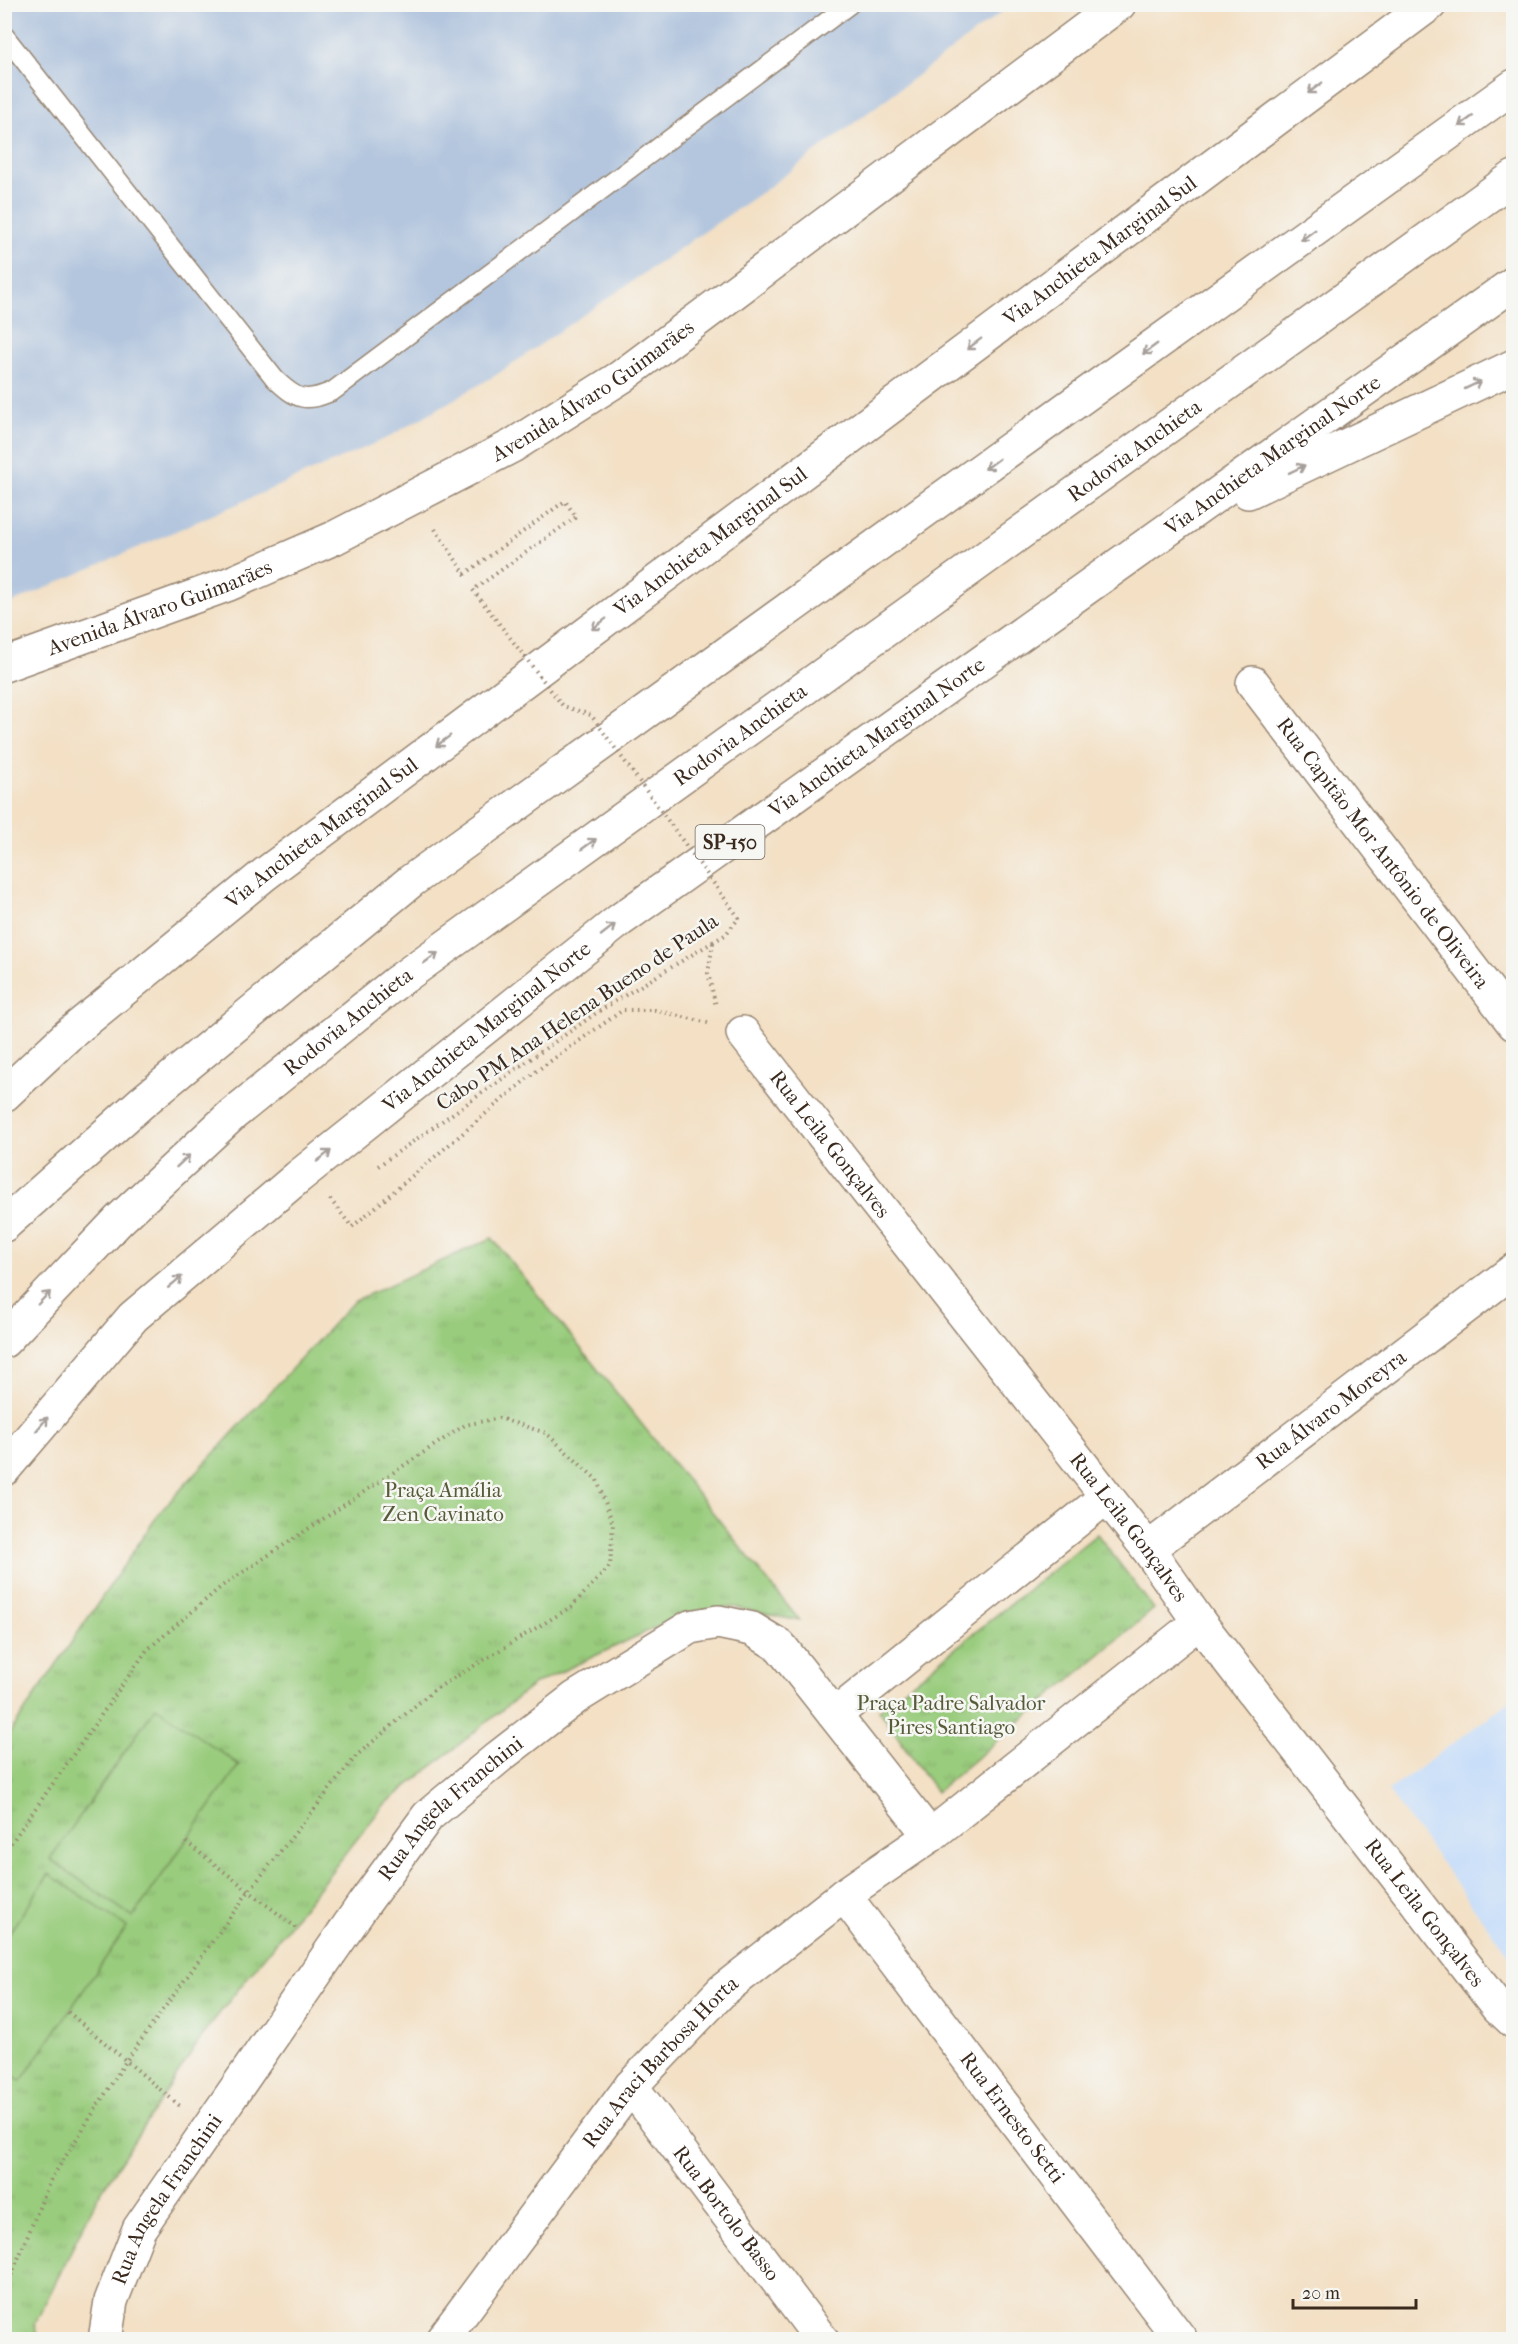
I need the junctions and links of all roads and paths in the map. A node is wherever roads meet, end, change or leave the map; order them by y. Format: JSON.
{"nodes":[{"id":1,"x":850,"y":4,"type":"edge"},
{"id":2,"x":1119,"y":4,"type":"edge"},
{"id":3,"x":1401,"y":4,"type":"edge"},
{"id":4,"x":1430,"y":4,"type":"edge"},
{"id":5,"x":4,"y":35,"type":"edge"},
{"id":6,"x":1343,"y":67,"type":"junction"},
{"id":7,"x":1514,"y":86,"type":"edge"},
{"id":8,"x":1514,"y":177,"type":"edge"},
{"id":9,"x":1514,"y":283,"type":"edge"},
{"id":10,"x":1514,"y":366,"type":"edge"},
{"id":11,"x":415,"y":498,"type":"junction"},
{"id":12,"x":1168,"y":530,"type":"junction"},
{"id":13,"x":4,"y":665,"type":"edge"},
{"id":14,"x":1253,"y":684,"type":"dead end"},
{"id":15,"x":713,"y":942,"type":"junction"},
{"id":16,"x":1514,"y":1024,"type":"edge"},
{"id":17,"x":732,"y":1030,"type":"junction"},
{"id":18,"x":4,"y":1095,"type":"edge"},
{"id":19,"x":368,"y":1172,"type":"dead end"},
{"id":20,"x":339,"y":1192,"type":"dead end"},
{"id":21,"x":4,"y":1225,"type":"edge"},
{"id":22,"x":1514,"y":1270,"type":"edge"},
{"id":23,"x":4,"y":1341,"type":"edge"},
{"id":24,"x":4,"y":1468,"type":"edge"},
{"id":25,"x":1106,"y":1498,"type":"junction"},
{"id":26,"x":1148,"y":1549,"type":"junction"},
{"id":27,"x":1199,"y":1622,"type":"junction"},
{"id":28,"x":836,"y":1714,"type":"junction"},
{"id":29,"x":930,"y":1836,"type":"junction"},
{"id":30,"x":186,"y":1842,"type":"dead end"},
{"id":31,"x":4,"y":1853,"type":"edge"},
{"id":32,"x":249,"y":1892,"type":"junction"},
{"id":33,"x":844,"y":1895,"type":"junction"},
{"id":34,"x":330,"y":1954,"type":"junction"},
{"id":35,"x":68,"y":2012,"type":"dead end"},
{"id":36,"x":1514,"y":2022,"type":"edge"},
{"id":37,"x":126,"y":2061,"type":"junction"},
{"id":38,"x":631,"y":2086,"type":"junction"},
{"id":39,"x":208,"y":2129,"type":"junction"},
{"id":40,"x":4,"y":2293,"type":"edge"},
{"id":41,"x":105,"y":2340,"type":"edge"},
{"id":42,"x":442,"y":2340,"type":"edge"},
{"id":43,"x":822,"y":2340,"type":"edge"},
{"id":44,"x":1181,"y":2340,"type":"edge"}],
"edges":[{"from":1,"to":5,"type":"lane"},
{"from":2,"to":11,"type":"main road","name":"Avenida Álvaro Guimarães"},
{"from":3,"to":6,"type":"main road"},
{"from":4,"to":6,"type":"main road","name":"Via Anchieta Marginal Sul"},
{"from":6,"to":18,"type":"main road","name":"Via Anchieta Marginal Sul","one_way":true},
{"from":7,"to":21,"type":"main road","one_way":true},
{"from":23,"to":8,"type":"main road","name":"Rodovia Anchieta","one_way":true},
{"from":9,"to":12,"type":"main road","name":"Via Anchieta Marginal Norte","number":"SP-150"},
{"from":12,"to":10,"type":"main road","one_way":true},
{"from":11,"to":13,"type":"main road","name":"Avenida Álvaro Guimarães"},
{"from":11,"to":15,"type":"path","name":"Cabo PM Ana Helena Bueno de Paula","bridge":true},
{"from":24,"to":12,"type":"main road","name":"Via Anchieta Marginal Norte","number":"SP-150","one_way":true},
{"from":14,"to":16,"type":"main road","name":"Rua Capitão Mor Antônio de Oliveira"},
{"from":15,"to":17,"type":"path"},
{"from":15,"to":19,"type":"path","name":"Cabo PM Ana Helena Bueno de Paula"},
{"from":17,"to":20,"type":"path"},
{"from":17,"to":25,"type":"main road","name":"Rua Leila Gonçalves"},
{"from":22,"to":26,"type":"main road","name":"Rua Álvaro Moreyra"},
{"from":25,"to":26,"type":"main road","name":"Rua Leila Gonçalves"},
{"from":25,"to":28,"type":"main road"},
{"from":26,"to":27,"type":"main road","name":"Rua Leila Gonçalves"},
{"from":27,"to":29,"type":"main road"},
{"from":27,"to":36,"type":"main road","name":"Rua Leila Gonçalves"},
{"from":28,"to":29,"type":"main road","name":"Rua Angela Franchini"},
{"from":28,"to":34,"type":"main road","name":"Rua Angela Franchini"},
{"from":29,"to":33,"type":"main road","name":"Rua Araci Barbosa Horta"},
{"from":30,"to":32,"type":"path"},
{"from":31,"to":32,"type":"path"},
{"from":32,"to":34,"type":"path"},
{"from":32,"to":37,"type":"path"},
{"from":33,"to":38,"type":"main road","name":"Rua Araci Barbosa Horta"},
{"from":33,"to":44,"type":"main road","name":"Rua Ernesto Setti"},
{"from":34,"to":39,"type":"main road","name":"Rua Angela Franchini"},
{"from":35,"to":37,"type":"path"},
{"from":37,"to":39,"type":"path"},
{"from":37,"to":40,"type":"path"},
{"from":38,"to":42,"type":"main road","name":"Rua Araci Barbosa Horta"},
{"from":38,"to":43,"type":"main road","name":"Rua Bortolo Basso"},
{"from":39,"to":41,"type":"main road","name":"Rua Angela Franchini"}]}
